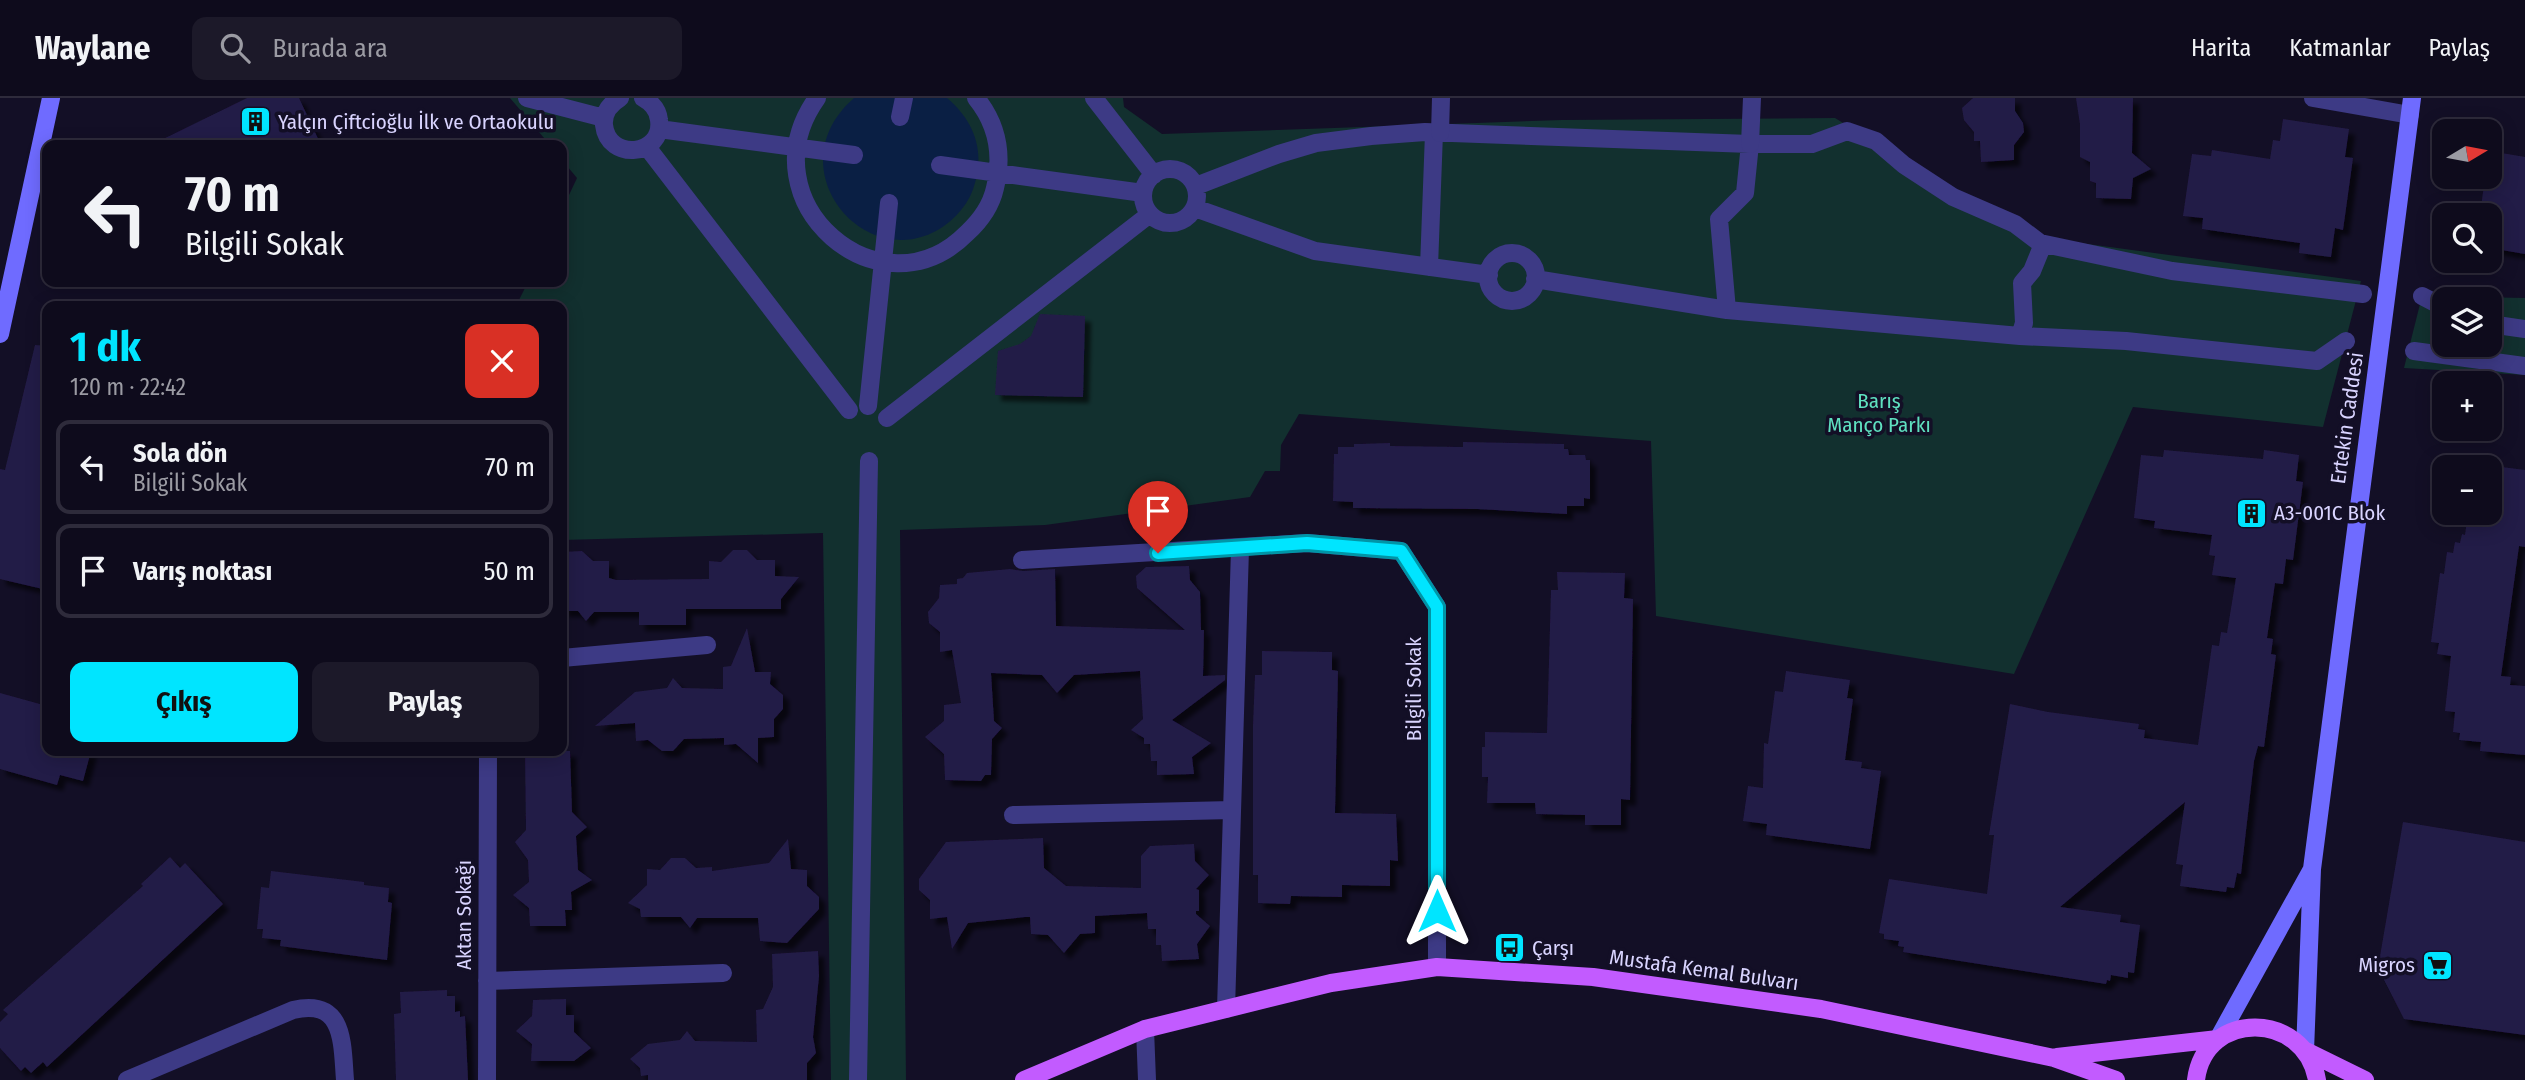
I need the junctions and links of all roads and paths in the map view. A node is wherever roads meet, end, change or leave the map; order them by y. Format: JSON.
{"nodes":[{"id":1,"x":51,"y":98,"type":"edge"},
{"id":2,"x":527,"y":98,"type":"edge"},
{"id":3,"x":620,"y":98,"type":"edge"},
{"id":4,"x":817,"y":98,"type":"edge"},
{"id":5,"x":904,"y":98,"type":"edge"},
{"id":6,"x":976,"y":98,"type":"edge"},
{"id":7,"x":1094,"y":98,"type":"edge"},
{"id":8,"x":1441,"y":98,"type":"edge"},
{"id":9,"x":1752,"y":98,"type":"edge"},
{"id":10,"x":2313,"y":98,"type":"edge"},
{"id":11,"x":654,"y":101,"type":"edge"},
{"id":12,"x":2411,"y":106,"type":"edge"},
{"id":13,"x":900,"y":117,"type":"dead end"},
{"id":14,"x":604,"y":118,"type":"junction"},
{"id":15,"x":659,"y":128,"type":"junction"},
{"id":16,"x":1437,"y":133,"type":"junction"},
{"id":17,"x":1750,"y":144,"type":"junction"},
{"id":18,"x":647,"y":147,"type":"junction"},
{"id":19,"x":796,"y":148,"type":"junction"},
{"id":20,"x":854,"y":155,"type":"dead end"},
{"id":21,"x":940,"y":165,"type":"dead end"},
{"id":22,"x":999,"y":172,"type":"junction"},
{"id":23,"x":1154,"y":174,"type":"junction"},
{"id":24,"x":1196,"y":186,"type":"junction"},
{"id":25,"x":1143,"y":194,"type":"junction"},
{"id":26,"x":889,"y":203,"type":"dead end"},
{"id":27,"x":1195,"y":208,"type":"junction"},
{"id":28,"x":1150,"y":214,"type":"junction"},
{"id":29,"x":2043,"y":244,"type":"junction"},
{"id":30,"x":882,"y":261,"type":"junction"},
{"id":31,"x":1429,"y":267,"type":"junction"},
{"id":32,"x":1489,"y":275,"type":"junction"},
{"id":33,"x":1535,"y":279,"type":"junction"},
{"id":34,"x":2363,"y":294,"type":"dead end"},
{"id":35,"x":2422,"y":296,"type":"dead end"},
{"id":36,"x":2432,"y":301,"type":"edge"},
{"id":37,"x":1727,"y":310,"type":"junction"},
{"id":38,"x":2502,"y":326,"type":"edge"},
{"id":39,"x":2525,"y":329,"type":"edge"},
{"id":40,"x":0,"y":334,"type":"edge"},
{"id":41,"x":2020,"y":336,"type":"junction"},
{"id":42,"x":2346,"y":341,"type":"dead end"},
{"id":43,"x":2414,"y":351,"type":"dead end"},
{"id":44,"x":2525,"y":366,"type":"edge"},
{"id":45,"x":868,"y":406,"type":"dead end"},
{"id":46,"x":849,"y":411,"type":"dead end"},
{"id":47,"x":887,"y":418,"type":"dead end"},
{"id":48,"x":869,"y":461,"type":"dead end"},
{"id":49,"x":1240,"y":549,"type":"junction"},
{"id":50,"x":1022,"y":560,"type":"dead end"},
{"id":51,"x":707,"y":645,"type":"dead end"},
{"id":52,"x":567,"y":658,"type":"edge"},
{"id":53,"x":488,"y":756,"type":"edge"},
{"id":54,"x":1232,"y":810,"type":"junction"},
{"id":55,"x":1013,"y":815,"type":"dead end"},
{"id":56,"x":2312,"y":869,"type":"junction"},
{"id":57,"x":1437,"y":967,"type":"junction"},
{"id":58,"x":723,"y":974,"type":"dead end"},
{"id":59,"x":487,"y":981,"type":"junction"},
{"id":60,"x":1226,"y":1009,"type":"junction"},
{"id":61,"x":1145,"y":1029,"type":"junction"},
{"id":62,"x":2218,"y":1039,"type":"junction"},
{"id":63,"x":2305,"y":1051,"type":"junction"},
{"id":64,"x":2054,"y":1058,"type":"junction"},
{"id":65,"x":127,"y":1080,"type":"edge"},
{"id":66,"x":345,"y":1080,"type":"edge"},
{"id":67,"x":487,"y":1080,"type":"edge"},
{"id":68,"x":858,"y":1080,"type":"edge"},
{"id":69,"x":1024,"y":1080,"type":"edge"},
{"id":70,"x":1147,"y":1080,"type":"edge"},
{"id":71,"x":2116,"y":1080,"type":"edge"},
{"id":72,"x":2196,"y":1080,"type":"edge"},
{"id":73,"x":2318,"y":1080,"type":"edge"},
{"id":74,"x":2365,"y":1080,"type":"edge"}],
"edges":[{"from":1,"to":40,"type":"main road"},
{"from":2,"to":14,"type":"street"},
{"from":3,"to":14,"type":"street"},
{"from":4,"to":19,"type":"street"},
{"from":5,"to":13,"type":"street"},
{"from":6,"to":22,"type":"street"},
{"from":7,"to":23,"type":"street"},
{"from":8,"to":16,"type":"street"},
{"from":9,"to":17,"type":"street"},
{"from":10,"to":12,"type":"street"},
{"from":11,"to":15,"type":"street"},
{"from":12,"to":56,"type":"main road","name":"Ertekin Caddesi"},
{"from":14,"to":18,"type":"street"},
{"from":15,"to":18,"type":"street"},
{"from":15,"to":19,"type":"street"},
{"from":16,"to":17,"type":"street"},
{"from":16,"to":24,"type":"street"},
{"from":16,"to":31,"type":"street"},
{"from":17,"to":29,"type":"street"},
{"from":17,"to":37,"type":"street"},
{"from":18,"to":46,"type":"street"},
{"from":19,"to":20,"type":"street"},
{"from":19,"to":30,"type":"street"},
{"from":21,"to":22,"type":"street"},
{"from":22,"to":25,"type":"street"},
{"from":22,"to":30,"type":"street"},
{"from":23,"to":24,"type":"street"},
{"from":23,"to":25,"type":"street"},
{"from":24,"to":27,"type":"street"},
{"from":25,"to":28,"type":"street"},
{"from":26,"to":30,"type":"street"},
{"from":27,"to":28,"type":"street"},
{"from":27,"to":31,"type":"street"},
{"from":28,"to":47,"type":"street"},
{"from":29,"to":34,"type":"street"},
{"from":29,"to":41,"type":"street"},
{"from":30,"to":45,"type":"street"},
{"from":31,"to":32,"type":"street"},
{"from":32,"to":33,"type":"street"},
{"from":32,"to":33,"type":"street"},
{"from":33,"to":37,"type":"street"},
{"from":35,"to":36,"type":"street"},
{"from":37,"to":41,"type":"street"},
{"from":38,"to":39,"type":"street"},
{"from":41,"to":42,"type":"street"},
{"from":43,"to":44,"type":"street"},
{"from":48,"to":68,"type":"street"},
{"from":49,"to":50,"type":"street","name":"Bilgili Sokak"},
{"from":49,"to":54,"type":"street"},
{"from":49,"to":57,"type":"street","name":"Bilgili Sokak"},
{"from":51,"to":52,"type":"street"},
{"from":53,"to":59,"type":"street","name":"Aktan Sokağı"},
{"from":54,"to":55,"type":"street"},
{"from":54,"to":60,"type":"street"},
{"from":56,"to":62,"type":"main road"},
{"from":56,"to":63,"type":"main road","name":"Ertekin Caddesi"},
{"from":57,"to":60,"type":"main road","name":"Mustafa Kemal Bulvarı"},
{"from":57,"to":64,"type":"main road","name":"Mustafa Kemal Bulvarı"},
{"from":58,"to":59,"type":"street"},
{"from":59,"to":67,"type":"street","name":"Aktan Sokağı"},
{"from":60,"to":61,"type":"main road","name":"Mustafa Kemal Bulvarı"},
{"from":61,"to":69,"type":"main road","name":"Mustafa Kemal Bulvarı"},
{"from":61,"to":70,"type":"street"},
{"from":62,"to":63,"type":"main road"},
{"from":62,"to":64,"type":"main road"},
{"from":62,"to":72,"type":"main road"},
{"from":63,"to":73,"type":"main road"},
{"from":63,"to":74,"type":"main road"},
{"from":64,"to":71,"type":"main road"},
{"from":65,"to":66,"type":"street"}]}
